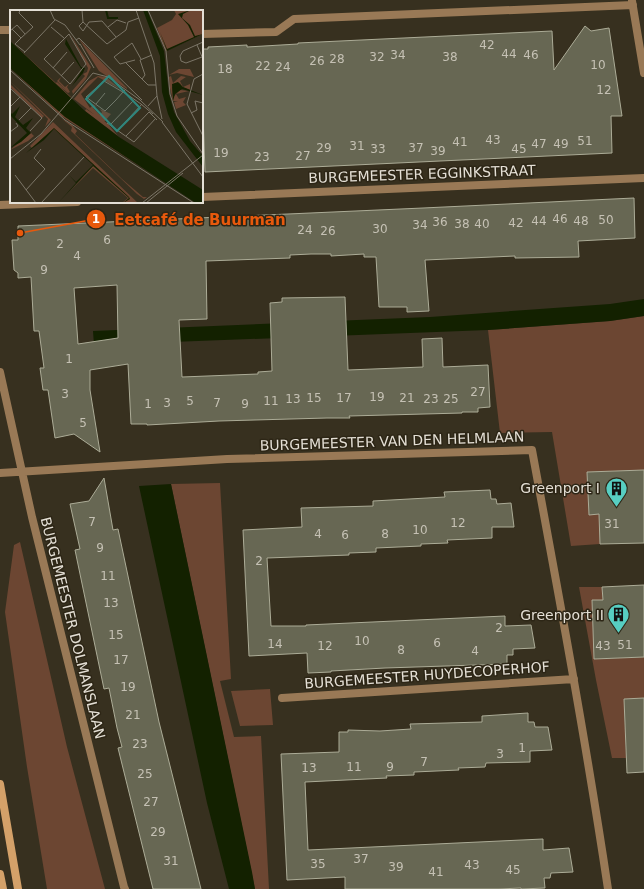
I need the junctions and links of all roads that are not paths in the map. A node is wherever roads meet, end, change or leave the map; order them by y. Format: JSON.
{"nodes":[{"id":1,"x":632,"y":2,"type":"edge"},
{"id":2,"x":203,"y":34,"type":"edge"},
{"id":3,"x":644,"y":73,"type":"edge"},
{"id":4,"x":644,"y":178,"type":"edge"},
{"id":5,"x":203,"y":197,"type":"edge"},
{"id":6,"x":51,"y":203,"type":"edge"},
{"id":7,"x":0,"y":205,"type":"edge"},
{"id":8,"x":0,"y":372,"type":"edge"},
{"id":9,"x":22,"y":471,"type":"junction"},
{"id":10,"x":0,"y":473,"type":"edge"},
{"id":11,"x":574,"y":679,"type":"junction"},
{"id":12,"x":282,"y":698,"type":"dead end"},
{"id":13,"x":0,"y":784,"type":"edge"},
{"id":14,"x":0,"y":874,"type":"edge"},
{"id":15,"x":3,"y":889,"type":"edge"},
{"id":16,"x":18,"y":889,"type":"edge"},
{"id":17,"x":125,"y":889,"type":"edge"},
{"id":18,"x":608,"y":889,"type":"edge"}],
"edges":[{"from":1,"to":2,"type":"street"},
{"from":1,"to":3,"type":"street"},
{"from":4,"to":5,"type":"street","name":"BURGEMEESTER EGGINKSTRAAT"},
{"from":6,"to":7,"type":"street"},
{"from":8,"to":9,"type":"street","name":"BURGEMEESTER DOLMANSLAAN"},
{"from":9,"to":10,"type":"street","name":"BURGEMEESTER VAN DEN HELMLAAN"},
{"from":9,"to":11,"type":"street","name":"BURGEMEESTER VAN DEN HELMLAAN"},
{"from":9,"to":17,"type":"street","name":"BURGEMEESTER DOLMANSLAAN"},
{"from":11,"to":12,"type":"street","name":"BURGEMEESTER HUYDECOPERHOF"},
{"from":11,"to":18,"type":"street","name":"BURGEMEESTER VAN DEN HELMLAAN"},
{"from":13,"to":16,"type":"main road"},
{"from":14,"to":15,"type":"main road"}]}
